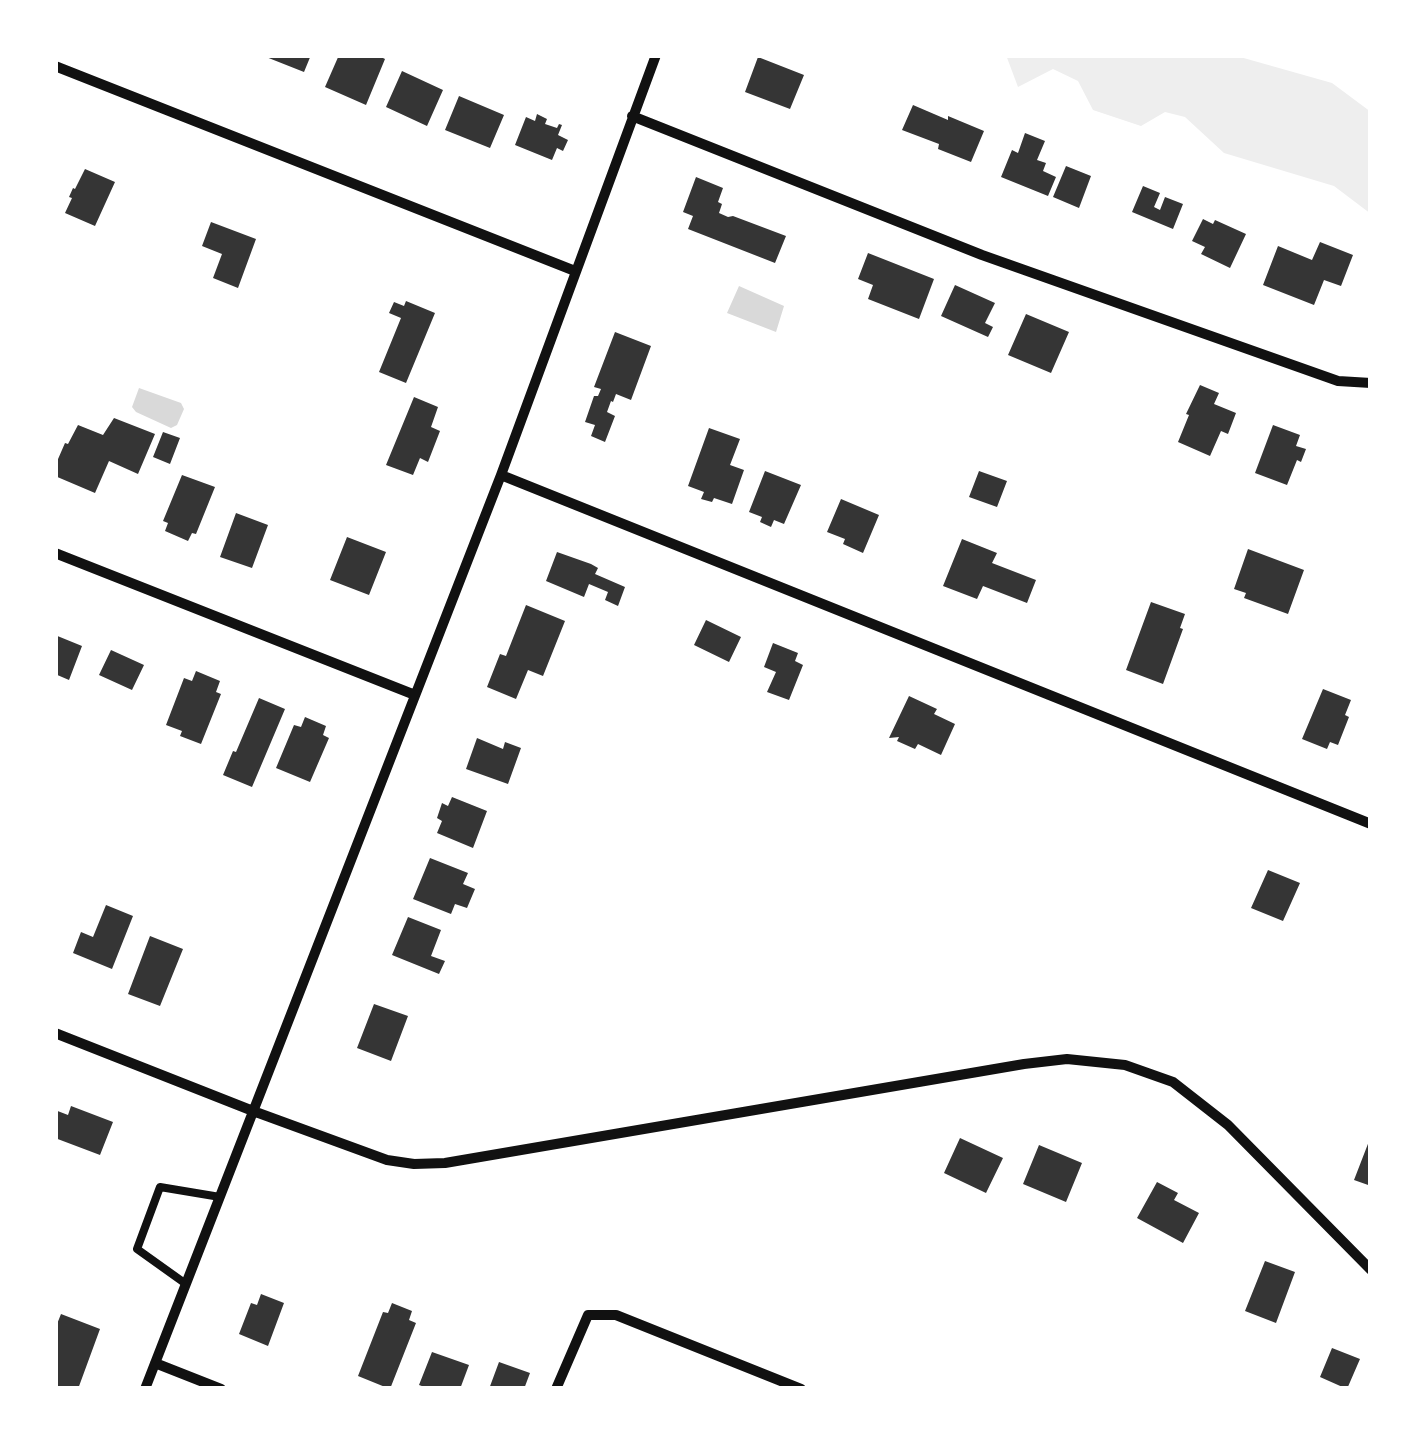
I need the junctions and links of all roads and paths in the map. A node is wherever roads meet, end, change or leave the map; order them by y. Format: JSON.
{"nodes":[{"id":1,"x":656,"y":55,"type":"edge"},
{"id":2,"x":55,"y":66,"type":"edge"},
{"id":3,"x":632,"y":116,"type":"junction"},
{"id":4,"x":575,"y":270,"type":"junction"},
{"id":5,"x":1371,"y":383,"type":"edge"},
{"id":6,"x":501,"y":475,"type":"junction"},
{"id":7,"x":55,"y":553,"type":"edge"},
{"id":8,"x":415,"y":695,"type":"junction"},
{"id":9,"x":1371,"y":824,"type":"edge"},
{"id":10,"x":55,"y":1033,"type":"edge"},
{"id":11,"x":253,"y":1111,"type":"junction"},
{"id":12,"x":220,"y":1197,"type":"junction"},
{"id":13,"x":1371,"y":1270,"type":"edge"},
{"id":14,"x":186,"y":1284,"type":"junction"},
{"id":15,"x":155,"y":1364,"type":"junction"},
{"id":16,"x":145,"y":1389,"type":"edge"},
{"id":17,"x":221,"y":1389,"type":"edge"},
{"id":18,"x":556,"y":1389,"type":"edge"},
{"id":19,"x":801,"y":1389,"type":"edge"}],
"edges":[{"from":1,"to":3,"type":"street"},
{"from":2,"to":4,"type":"street"},
{"from":3,"to":4,"type":"street"},
{"from":3,"to":5,"type":"street"},
{"from":4,"to":6,"type":"street"},
{"from":6,"to":8,"type":"street"},
{"from":6,"to":9,"type":"street"},
{"from":7,"to":8,"type":"street"},
{"from":8,"to":11,"type":"street"},
{"from":10,"to":11,"type":"street"},
{"from":11,"to":12,"type":"street"},
{"from":11,"to":13,"type":"street"},
{"from":12,"to":14,"type":"street"},
{"from":12,"to":14,"type":"lane"},
{"from":14,"to":15,"type":"street"},
{"from":15,"to":16,"type":"street"},
{"from":15,"to":17,"type":"street"},
{"from":18,"to":19,"type":"street"}]}
